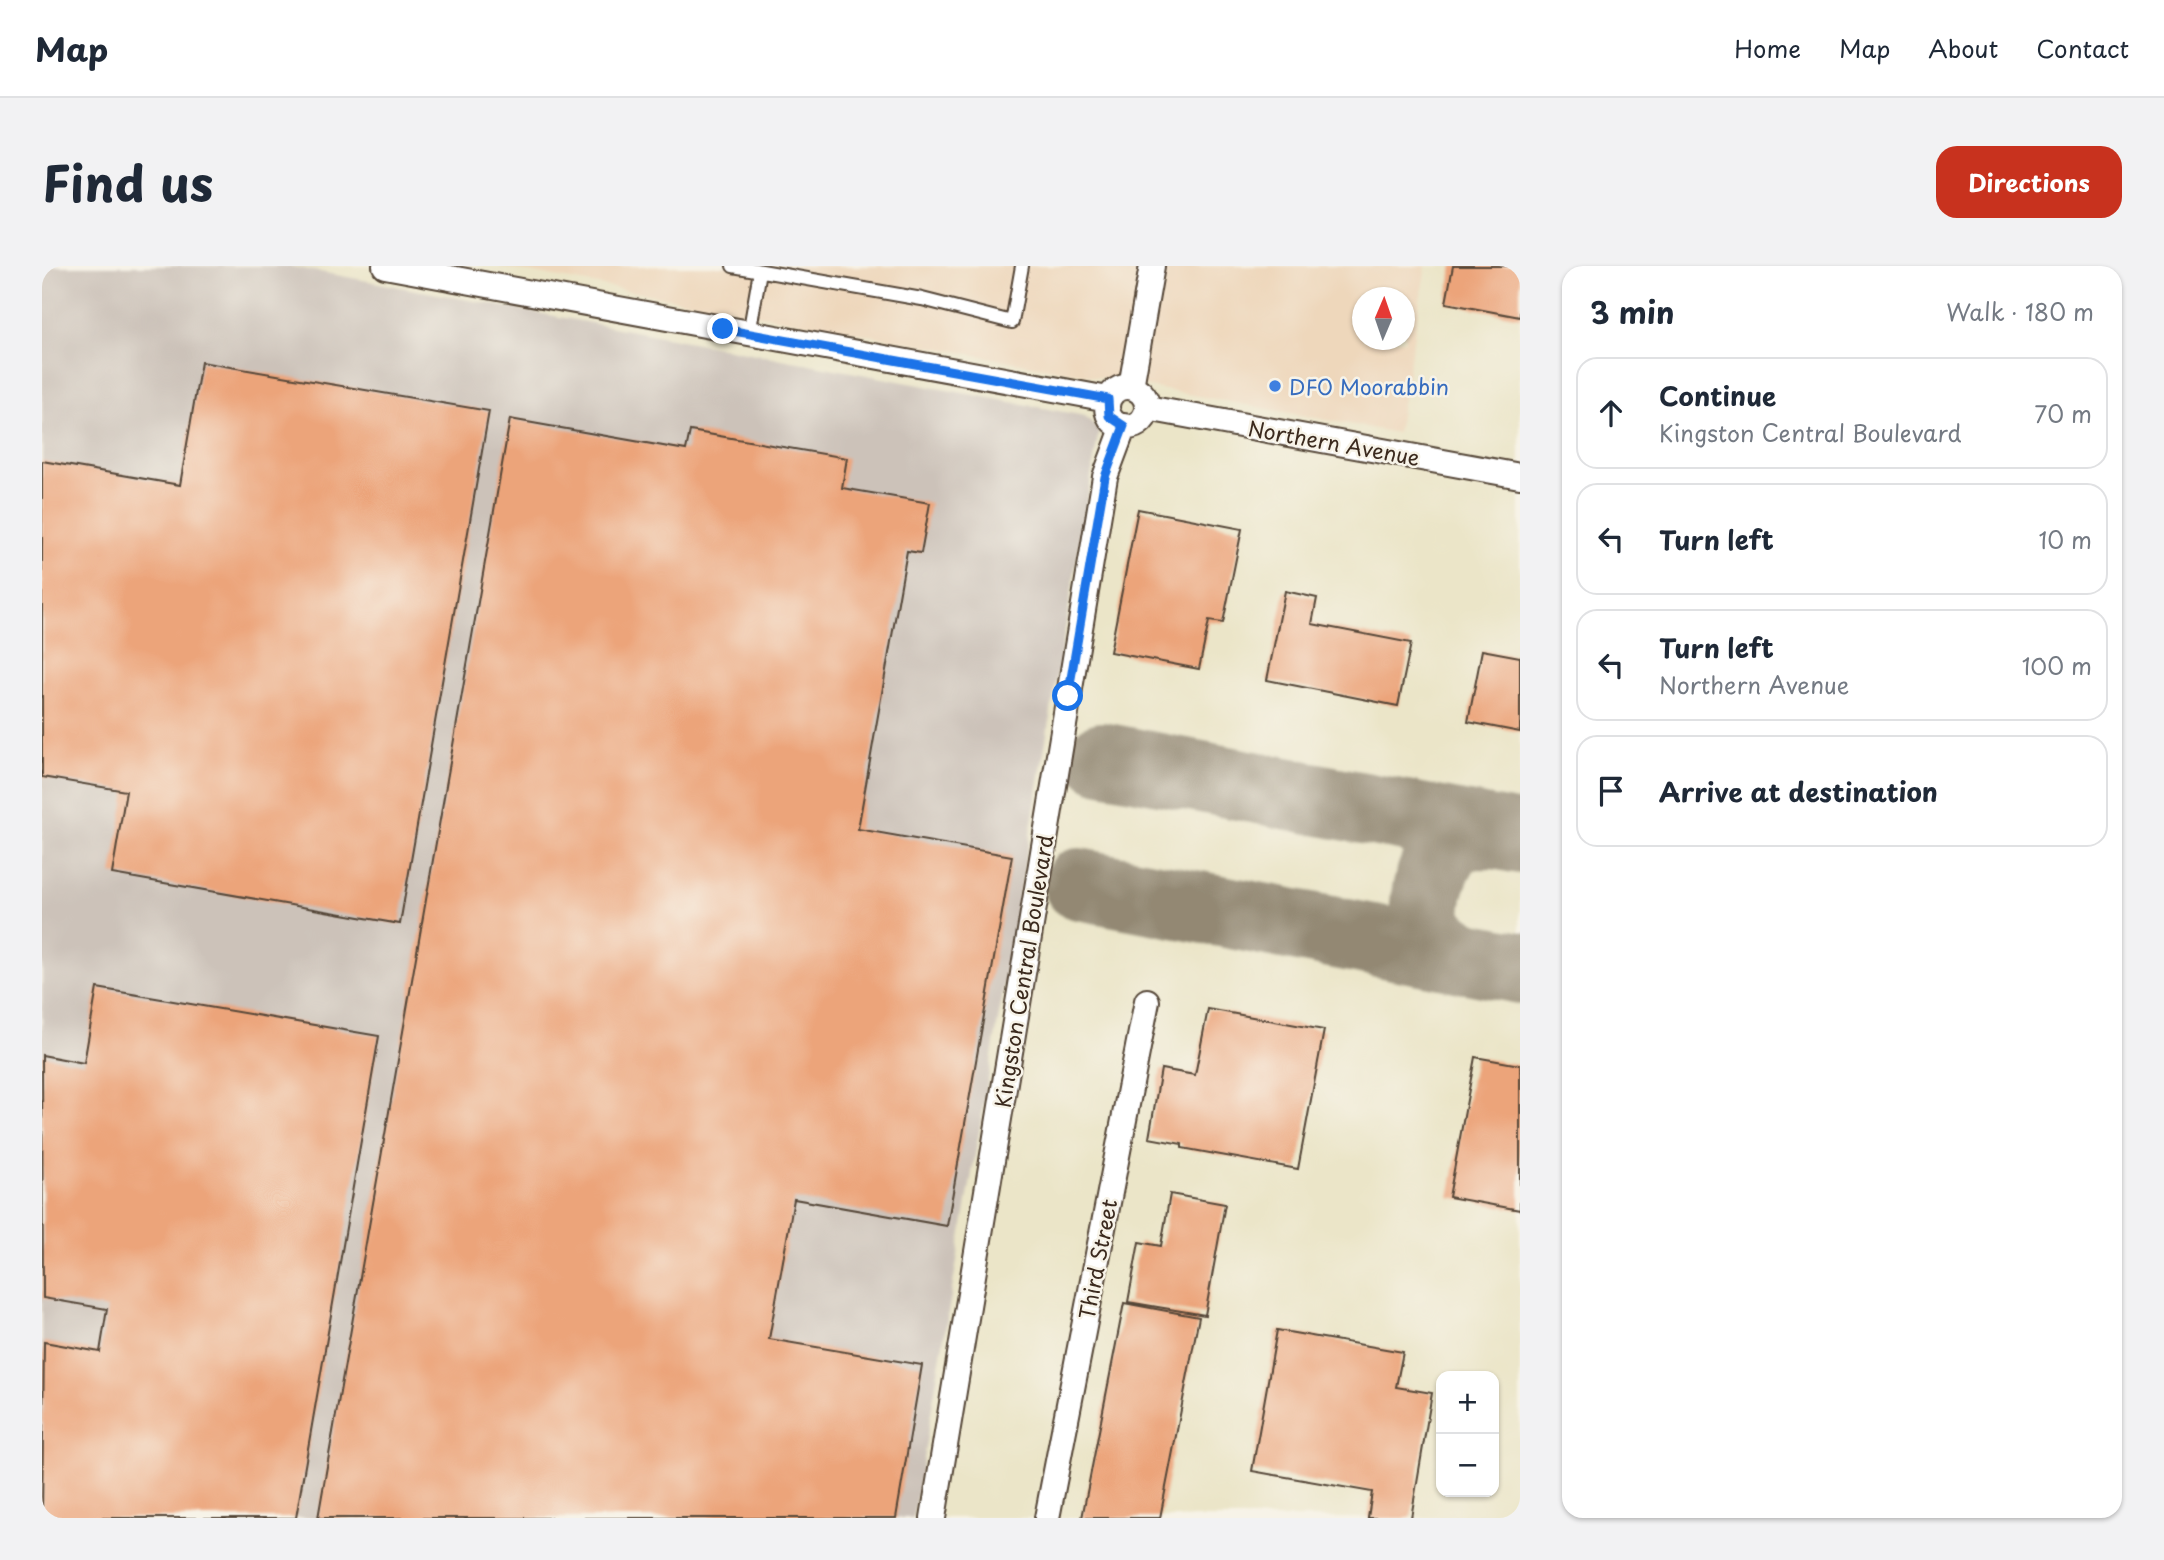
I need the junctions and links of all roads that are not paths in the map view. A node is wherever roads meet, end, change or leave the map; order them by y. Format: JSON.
{"nodes":[{"id":1,"x":385,"y":266,"type":"edge"},
{"id":2,"x":733,"y":266,"type":"edge"},
{"id":3,"x":1022,"y":266,"type":"edge"},
{"id":4,"x":1152,"y":266,"type":"edge"},
{"id":5,"x":760,"y":271,"type":"junction"},
{"id":6,"x":749,"y":334,"type":"junction"},
{"id":7,"x":1131,"y":387,"type":"junction"},
{"id":8,"x":1108,"y":399,"type":"junction"},
{"id":9,"x":1147,"y":408,"type":"junction"},
{"id":10,"x":1124,"y":426,"type":"junction"},
{"id":11,"x":1520,"y":476,"type":"edge"},
{"id":12,"x":1147,"y":1001,"type":"dead end"},
{"id":13,"x":933,"y":1518,"type":"edge"},
{"id":14,"x":1047,"y":1518,"type":"edge"}],
"edges":[{"from":1,"to":6,"type":"street"},
{"from":2,"to":5,"type":"lane"},
{"from":3,"to":5,"type":"lane"},
{"from":4,"to":7,"type":"street"},
{"from":5,"to":6,"type":"lane"},
{"from":6,"to":8,"type":"street"},
{"from":7,"to":8,"type":"street"},
{"from":7,"to":9,"type":"street"},
{"from":8,"to":10,"type":"street"},
{"from":9,"to":10,"type":"street"},
{"from":9,"to":11,"type":"street","name":"Northern Avenue"},
{"from":10,"to":13,"type":"street","name":"Kingston Central Boulevard"},
{"from":12,"to":14,"type":"street","name":"Third Street"}]}
